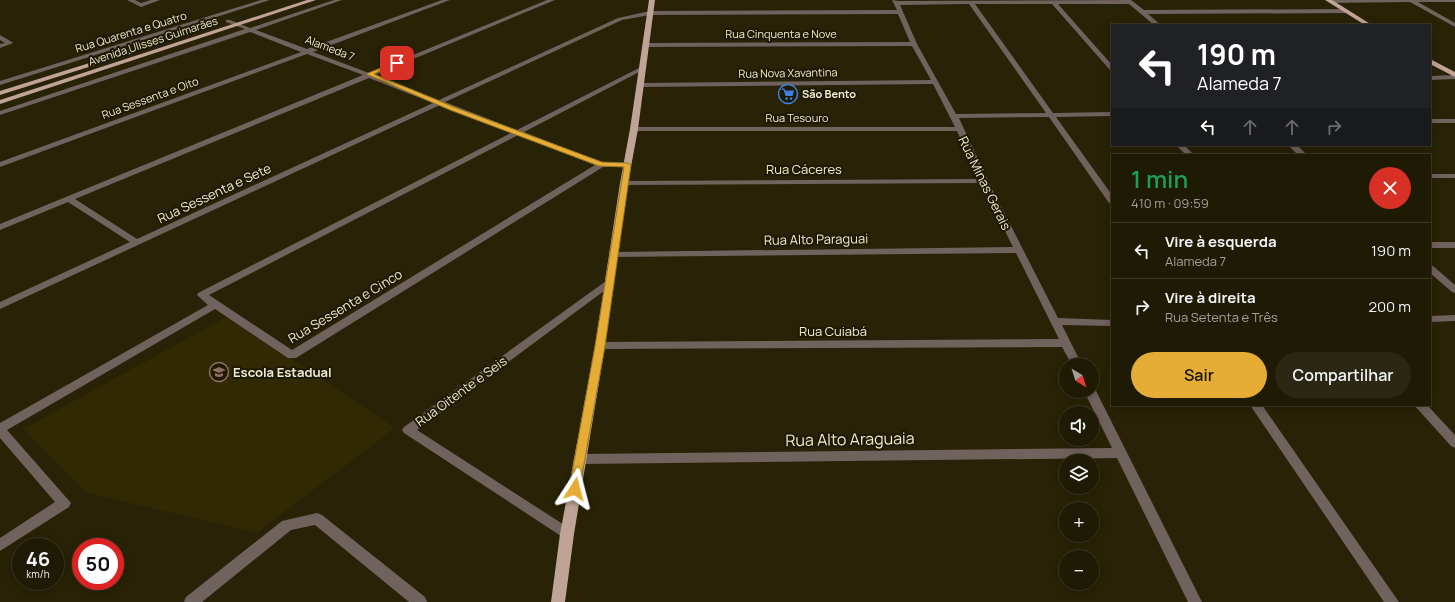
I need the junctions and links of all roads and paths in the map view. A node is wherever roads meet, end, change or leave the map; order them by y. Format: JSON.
{"nodes":[{"id":1,"x":130,"y":0,"type":"edge"},
{"id":2,"x":157,"y":0,"type":"edge"},
{"id":3,"x":267,"y":0,"type":"edge"},
{"id":4,"x":293,"y":0,"type":"edge"},
{"id":5,"x":313,"y":0,"type":"edge"},
{"id":6,"x":339,"y":0,"type":"edge"},
{"id":7,"x":447,"y":0,"type":"edge"},
{"id":8,"x":552,"y":0,"type":"edge"},
{"id":9,"x":652,"y":0,"type":"edge"},
{"id":10,"x":1410,"y":0,"type":"edge"},
{"id":11,"x":1455,"y":0,"type":"edge"},
{"id":12,"x":1052,"y":1,"type":"edge"},
{"id":13,"x":1129,"y":1,"type":"edge"},
{"id":14,"x":1330,"y":1,"type":"edge"},
{"id":15,"x":970,"y":2,"type":"edge"},
{"id":16,"x":898,"y":5,"type":"edge"},
{"id":17,"x":1346,"y":11,"type":"junction"},
{"id":18,"x":1143,"y":12,"type":"junction"},
{"id":19,"x":650,"y":13,"type":"junction"},
{"id":20,"x":228,"y":21,"type":"junction"},
{"id":21,"x":238,"y":24,"type":"junction"},
{"id":22,"x":1157,"y":24,"type":"edge"},
{"id":23,"x":1367,"y":24,"type":"edge"},
{"id":24,"x":1455,"y":24,"type":"edge"},
{"id":25,"x":251,"y":30,"type":"junction"},
{"id":26,"x":0,"y":38,"type":"edge"},
{"id":27,"x":914,"y":44,"type":"junction"},
{"id":28,"x":647,"y":45,"type":"junction"},
{"id":29,"x":0,"y":46,"type":"edge"},
{"id":30,"x":308,"y":51,"type":"junction"},
{"id":31,"x":1431,"y":62,"type":"edge"},
{"id":32,"x":643,"y":68,"type":"junction"},
{"id":33,"x":1111,"y":68,"type":"edge"},
{"id":34,"x":369,"y":74,"type":"junction"},
{"id":35,"x":1455,"y":76,"type":"edge"},
{"id":36,"x":1431,"y":78,"type":"edge"},
{"id":37,"x":935,"y":82,"type":"junction"},
{"id":38,"x":0,"y":83,"type":"edge"},
{"id":39,"x":641,"y":85,"type":"junction"},
{"id":40,"x":0,"y":93,"type":"edge"},
{"id":41,"x":0,"y":102,"type":"edge"},
{"id":42,"x":439,"y":103,"type":"junction"},
{"id":43,"x":0,"y":113,"type":"edge"},
{"id":44,"x":1050,"y":114,"type":"junction"},
{"id":45,"x":1111,"y":114,"type":"edge"},
{"id":46,"x":954,"y":116,"type":"junction"},
{"id":47,"x":1455,"y":121,"type":"edge"},
{"id":48,"x":1431,"y":122,"type":"edge"},
{"id":49,"x":634,"y":129,"type":"junction"},
{"id":50,"x":959,"y":129,"type":"junction"},
{"id":51,"x":518,"y":134,"type":"junction"},
{"id":52,"x":1181,"y":146,"type":"edge"},
{"id":53,"x":1293,"y":146,"type":"edge"},
{"id":54,"x":1189,"y":154,"type":"edge"},
{"id":55,"x":1301,"y":154,"type":"edge"},
{"id":56,"x":0,"y":164,"type":"edge"},
{"id":57,"x":601,"y":165,"type":"junction"},
{"id":58,"x":628,"y":165,"type":"junction"},
{"id":59,"x":1431,"y":176,"type":"edge"},
{"id":60,"x":1455,"y":176,"type":"edge"},
{"id":61,"x":984,"y":181,"type":"junction"},
{"id":62,"x":624,"y":183,"type":"junction"},
{"id":63,"x":69,"y":199,"type":"junction"},
{"id":64,"x":1111,"y":200,"type":"edge"},
{"id":65,"x":0,"y":227,"type":"edge"},
{"id":66,"x":137,"y":243,"type":"junction"},
{"id":67,"x":1431,"y":245,"type":"edge"},
{"id":68,"x":1455,"y":245,"type":"edge"},
{"id":69,"x":1018,"y":250,"type":"junction"},
{"id":70,"x":614,"y":255,"type":"junction"},
{"id":71,"x":1431,"y":269,"type":"edge"},
{"id":72,"x":609,"y":283,"type":"junction"},
{"id":73,"x":1455,"y":290,"type":"edge"},
{"id":74,"x":215,"y":305,"type":"junction"},
{"id":75,"x":0,"y":306,"type":"edge"},
{"id":76,"x":1455,"y":318,"type":"edge"},
{"id":77,"x":1431,"y":319,"type":"edge"},
{"id":78,"x":1055,"y":321,"type":"junction"},
{"id":79,"x":1111,"y":323,"type":"edge"},
{"id":80,"x":1066,"y":343,"type":"junction"},
{"id":81,"x":600,"y":346,"type":"junction"},
{"id":82,"x":1074,"y":358,"type":"edge"},
{"id":83,"x":1094,"y":398,"type":"edge"},
{"id":84,"x":1257,"y":406,"type":"edge"},
{"id":85,"x":1421,"y":406,"type":"edge"},
{"id":86,"x":0,"y":430,"type":"edge"},
{"id":87,"x":1455,"y":443,"type":"edge"},
{"id":88,"x":1121,"y":453,"type":"junction"},
{"id":89,"x":580,"y":458,"type":"junction"},
{"id":90,"x":567,"y":534,"type":"junction"},
{"id":91,"x":0,"y":545,"type":"edge"},
{"id":92,"x":191,"y":602,"type":"edge"},
{"id":93,"x":420,"y":602,"type":"edge"},
{"id":94,"x":558,"y":602,"type":"edge"},
{"id":95,"x":1195,"y":602,"type":"edge"},
{"id":96,"x":1392,"y":602,"type":"edge"}],
"edges":[{"from":1,"to":2,"type":"street"},
{"from":3,"to":38,"type":"street","name":"Rua Quarenta e Quatro"},
{"from":4,"to":20,"type":"main road","name":"Avenida Ulisses Guimarães"},
{"from":5,"to":21,"type":"main road","name":"Avenida Ulisses Guimarães"},
{"from":6,"to":25,"type":"street"},
{"from":7,"to":30,"type":"street","name":"Rua Sessenta e Oito"},
{"from":8,"to":34,"type":"street"},
{"from":9,"to":19,"type":"main road"},
{"from":10,"to":11,"type":"street"},
{"from":10,"to":14,"type":"street"},
{"from":10,"to":24,"type":"street"},
{"from":12,"to":13,"type":"street","name":"Rua Sessenta e Sete"},
{"from":12,"to":15,"type":"street","name":"Rua Sessenta e Sete"},
{"from":12,"to":33,"type":"street"},
{"from":13,"to":18,"type":"street"},
{"from":14,"to":17,"type":"main road"},
{"from":15,"to":16,"type":"street","name":"Rua Sessenta e Sete"},
{"from":15,"to":44,"type":"street"},
{"from":16,"to":19,"type":"street","name":"Rua Sessenta e Sete"},
{"from":16,"to":27,"type":"street","name":"Rua Minas Gerais"},
{"from":17,"to":18,"type":"street"},
{"from":17,"to":23,"type":"main road"},
{"from":18,"to":22,"type":"street"},
{"from":19,"to":28,"type":"main road"},
{"from":19,"to":42,"type":"street","name":"Rua Sessenta e Sete"},
{"from":20,"to":21,"type":"street","name":"Alameda 7"},
{"from":20,"to":40,"type":"main road","name":"Avenida Ulisses Guimarães"},
{"from":21,"to":25,"type":"street","name":"Alameda 7"},
{"from":21,"to":41,"type":"main road","name":"Avenida Ulisses Guimarães"},
{"from":25,"to":30,"type":"street","name":"Alameda 7"},
{"from":25,"to":43,"type":"street"},
{"from":26,"to":29,"type":"street"},
{"from":27,"to":28,"type":"street","name":"Rua Cinquenta e Nove"},
{"from":27,"to":37,"type":"street","name":"Rua Minas Gerais"},
{"from":28,"to":32,"type":"main road"},
{"from":30,"to":34,"type":"street","name":"Alameda 7"},
{"from":30,"to":56,"type":"street","name":"Rua Sessenta e Oito"},
{"from":31,"to":35,"type":"main road"},
{"from":32,"to":39,"type":"main road"},
{"from":32,"to":51,"type":"street"},
{"from":34,"to":42,"type":"street","name":"Alameda 7"},
{"from":34,"to":63,"type":"street"},
{"from":35,"to":36,"type":"street"},
{"from":37,"to":39,"type":"street","name":"Rua Nova Xavantina"},
{"from":37,"to":46,"type":"street","name":"Rua Minas Gerais"},
{"from":39,"to":49,"type":"main road"},
{"from":42,"to":51,"type":"street","name":"Alameda 7"},
{"from":42,"to":66,"type":"street","name":"Rua Sessenta e Sete"},
{"from":44,"to":45,"type":"street"},
{"from":44,"to":46,"type":"street"},
{"from":44,"to":64,"type":"street"},
{"from":46,"to":50,"type":"street","name":"Rua Minas Gerais"},
{"from":47,"to":48,"type":"street"},
{"from":49,"to":50,"type":"street","name":"Rua Tesouro"},
{"from":49,"to":58,"type":"main road"},
{"from":50,"to":61,"type":"street","name":"Rua Minas Gerais"},
{"from":51,"to":57,"type":"street","name":"Alameda 7"},
{"from":51,"to":74,"type":"street","name":"Rua Sessenta e Cinco"},
{"from":52,"to":54,"type":"street"},
{"from":53,"to":55,"type":"street"},
{"from":57,"to":58,"type":"street","name":"Alameda 7"},
{"from":57,"to":74,"type":"street","name":"Rua Sessenta e Cinco"},
{"from":58,"to":62,"type":"main road"},
{"from":59,"to":60,"type":"street"},
{"from":61,"to":62,"type":"street","name":"Rua Cáceres"},
{"from":61,"to":69,"type":"street","name":"Rua Minas Gerais"},
{"from":62,"to":70,"type":"main road"},
{"from":63,"to":65,"type":"street"},
{"from":63,"to":66,"type":"street"},
{"from":66,"to":75,"type":"street","name":"Rua Sessenta e Sete"},
{"from":67,"to":68,"type":"street"},
{"from":69,"to":70,"type":"street","name":"Rua Alto Paraguai"},
{"from":69,"to":78,"type":"street","name":"Rua Minas Gerais"},
{"from":70,"to":72,"type":"main road"},
{"from":71,"to":73,"type":"street"},
{"from":72,"to":81,"type":"main road"},
{"from":72,"to":90,"type":"street","name":"Rua Oitente e Seis"},
{"from":74,"to":86,"type":"street"},
{"from":76,"to":77,"type":"street"},
{"from":78,"to":79,"type":"street"},
{"from":78,"to":80,"type":"street","name":"Rua Minas Gerais"},
{"from":80,"to":81,"type":"street","name":"Rua Cuiabá"},
{"from":80,"to":82,"type":"street","name":"Rua Minas Gerais"},
{"from":81,"to":89,"type":"main road"},
{"from":83,"to":88,"type":"street"},
{"from":84,"to":96,"type":"street"},
{"from":85,"to":87,"type":"street"},
{"from":86,"to":91,"type":"street"},
{"from":88,"to":89,"type":"street","name":"Rua Alto Araguaia"},
{"from":88,"to":95,"type":"street"},
{"from":89,"to":90,"type":"main road"},
{"from":90,"to":94,"type":"main road"},
{"from":92,"to":93,"type":"street"}]}
